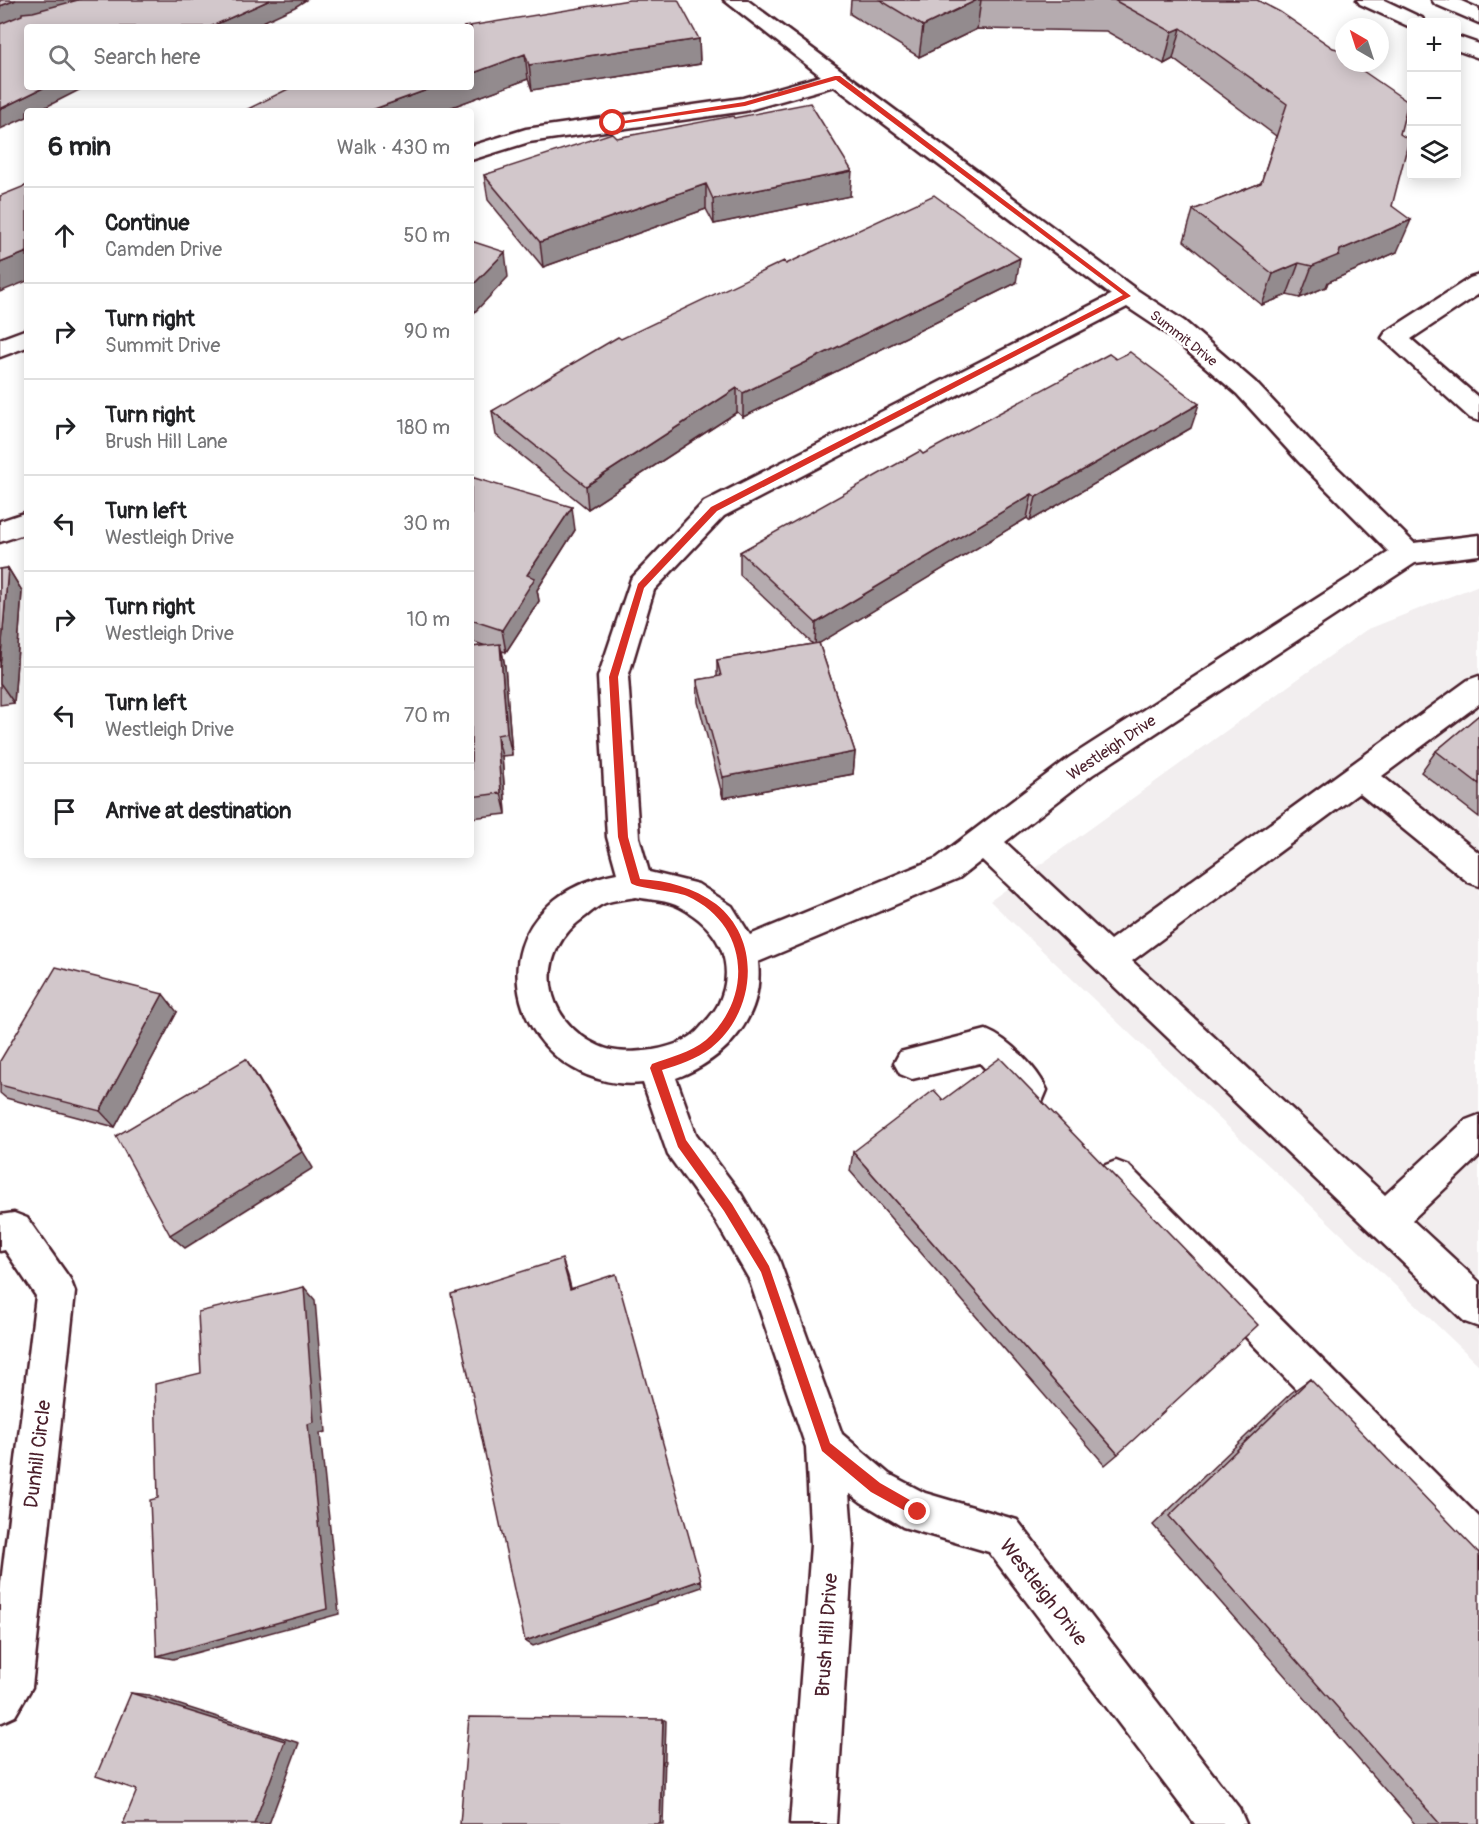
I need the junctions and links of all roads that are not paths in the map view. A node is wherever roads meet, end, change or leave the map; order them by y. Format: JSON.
{"nodes":[{"id":1,"x":734,"y":0,"type":"edge"},
{"id":2,"x":1367,"y":0,"type":"edge"},
{"id":3,"x":1442,"y":0,"type":"edge"},
{"id":4,"x":1479,"y":17,"type":"edge"},
{"id":5,"x":1407,"y":18,"type":"edge"},
{"id":6,"x":1461,"y":44,"type":"edge"},
{"id":7,"x":1479,"y":52,"type":"edge"},
{"id":8,"x":837,"y":78,"type":"junction"},
{"id":9,"x":474,"y":152,"type":"edge"},
{"id":10,"x":1479,"y":283,"type":"edge"},
{"id":11,"x":1128,"y":296,"type":"junction"},
{"id":12,"x":24,"y":338,"type":"edge"},
{"id":13,"x":0,"y":349,"type":"edge"},
{"id":14,"x":1479,"y":412,"type":"edge"},
{"id":15,"x":24,"y":523,"type":"edge"},
{"id":16,"x":0,"y":532,"type":"edge"},
{"id":17,"x":1479,"y":545,"type":"edge"},
{"id":18,"x":1408,"y":554,"type":"junction"},
{"id":19,"x":1479,"y":688,"type":"edge"},
{"id":20,"x":1360,"y":776,"type":"junction"},
{"id":21,"x":983,"y":841,"type":"junction"},
{"id":22,"x":1479,"y":872,"type":"edge"},
{"id":23,"x":636,"y":883,"type":"junction"},
{"id":24,"x":742,"y":953,"type":"junction"},
{"id":25,"x":1108,"y":960,"type":"junction"},
{"id":26,"x":912,"y":1063,"type":"dead end"},
{"id":27,"x":656,"y":1068,"type":"junction"},
{"id":28,"x":1053,"y":1114,"type":"edge"},
{"id":29,"x":1479,"y":1132,"type":"edge"},
{"id":30,"x":1095,"y":1157,"type":"edge"},
{"id":31,"x":1385,"y":1220,"type":"junction"},
{"id":32,"x":0,"y":1233,"type":"edge"},
{"id":33,"x":1479,"y":1308,"type":"edge"},
{"id":34,"x":826,"y":1447,"type":"junction"},
{"id":35,"x":1479,"y":1547,"type":"edge"},
{"id":36,"x":0,"y":1701,"type":"edge"},
{"id":37,"x":813,"y":1824,"type":"edge"},
{"id":38,"x":1223,"y":1824,"type":"edge"}],
"edges":[{"from":1,"to":8,"type":"street","name":"Summit Drive"},
{"from":2,"to":5,"type":"street"},
{"from":3,"to":4,"type":"street"},
{"from":6,"to":7,"type":"street"},
{"from":8,"to":9,"type":"street"},
{"from":8,"to":11,"type":"street","name":"Summit Drive"},
{"from":10,"to":14,"type":"street"},
{"from":11,"to":18,"type":"street","name":"Summit Drive"},
{"from":11,"to":23,"type":"street"},
{"from":12,"to":13,"type":"street"},
{"from":15,"to":16,"type":"street"},
{"from":17,"to":18,"type":"street","name":"Westleigh Drive"},
{"from":18,"to":21,"type":"street","name":"Westleigh Drive"},
{"from":19,"to":20,"type":"street"},
{"from":20,"to":22,"type":"street"},
{"from":20,"to":25,"type":"street"},
{"from":21,"to":24,"type":"street","name":"Westleigh Drive"},
{"from":21,"to":25,"type":"street"},
{"from":23,"to":24,"type":"street"},
{"from":23,"to":27,"type":"street"},
{"from":24,"to":27,"type":"street"},
{"from":25,"to":31,"type":"street"},
{"from":26,"to":28,"type":"street"},
{"from":27,"to":34,"type":"street"},
{"from":29,"to":31,"type":"street"},
{"from":30,"to":35,"type":"street"},
{"from":31,"to":33,"type":"street"},
{"from":32,"to":36,"type":"street","name":"Dunhill Circle"},
{"from":34,"to":37,"type":"street","name":"Brush Hill Drive"},
{"from":34,"to":38,"type":"street","name":"Westleigh Drive"}]}
